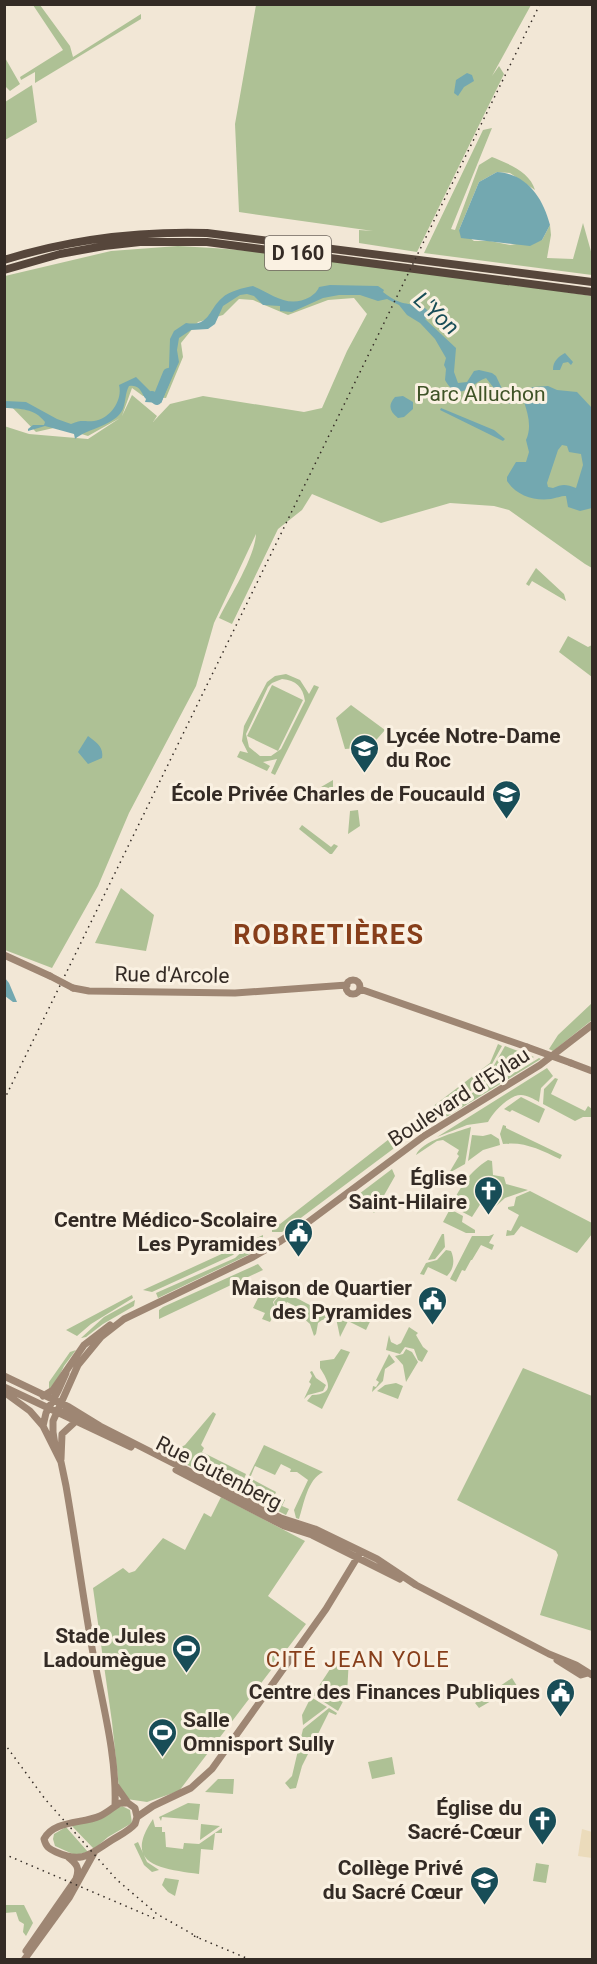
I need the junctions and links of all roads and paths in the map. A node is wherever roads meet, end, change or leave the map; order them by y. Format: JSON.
{"nodes":[{"id":1,"x":4,"y":260,"type":"edge"},
{"id":2,"x":4,"y":270,"type":"edge"},
{"id":3,"x":592,"y":282,"type":"edge"},
{"id":4,"x":592,"y":292,"type":"edge"},
{"id":5,"x":4,"y":955,"type":"edge"},
{"id":6,"x":592,"y":1025,"type":"edge"},
{"id":7,"x":592,"y":1071,"type":"edge"},
{"id":8,"x":124,"y":1319,"type":"junction"},
{"id":9,"x":66,"y":1373,"type":"junction"},
{"id":10,"x":4,"y":1376,"type":"edge"},
{"id":11,"x":4,"y":1381,"type":"edge"},
{"id":12,"x":4,"y":1389,"type":"edge"},
{"id":13,"x":43,"y":1396,"type":"junction"},
{"id":14,"x":54,"y":1406,"type":"junction"},
{"id":15,"x":75,"y":1422,"type":"junction"},
{"id":16,"x":43,"y":1426,"type":"junction"},
{"id":17,"x":56,"y":1451,"type":"junction"},
{"id":18,"x":61,"y":1462,"type":"junction"},
{"id":19,"x":359,"y":1554,"type":"junction"},
{"id":20,"x":416,"y":1585,"type":"junction"},
{"id":21,"x":590,"y":1674,"type":"edge"},
{"id":22,"x":116,"y":1786,"type":"junction"},
{"id":23,"x":131,"y":1804,"type":"junction"},
{"id":24,"x":114,"y":1806,"type":"junction"},
{"id":25,"x":153,"y":1806,"type":"junction"},
{"id":26,"x":137,"y":1817,"type":"junction"},
{"id":27,"x":94,"y":1853,"type":"junction"},
{"id":28,"x":68,"y":1857,"type":"junction"},
{"id":29,"x":22,"y":1959,"type":"edge"}],
"edges":[{"from":1,"to":3,"type":"highway","number":"D 160"},
{"from":2,"to":4,"type":"highway","number":"D 160"},
{"from":5,"to":7,"type":"main road","name":"Rue d'Arcole","bridge":true},
{"from":6,"to":8,"type":"main road","name":"Boulevard d'Eylau"},
{"from":8,"to":9,"type":"main road","name":"Boulevard d'Eylau"},
{"from":8,"to":14,"type":"main road","name":"Boulevard d'Eylau"},
{"from":9,"to":13,"type":"main road","name":"Boulevard d'Eylau"},
{"from":9,"to":14,"type":"main road","name":"Boulevard d'Eylau"},
{"from":10,"to":13,"type":"main road"},
{"from":11,"to":14,"type":"main road"},
{"from":12,"to":14,"type":"main road"},
{"from":12,"to":16,"type":"main road"},
{"from":13,"to":14,"type":"main road"},
{"from":14,"to":15,"type":"main road","name":"Rue Gutenberg"},
{"from":14,"to":16,"type":"main road"},
{"from":14,"to":17,"type":"main road"},
{"from":14,"to":19,"type":"main road","name":"Rue Gutenberg"},
{"from":15,"to":18,"type":"main road"},
{"from":15,"to":19,"type":"main road","name":"Rue Gutenberg"},
{"from":16,"to":17,"type":"main road"},
{"from":17,"to":18,"type":"main road"},
{"from":18,"to":22,"type":"main road"},
{"from":19,"to":20,"type":"main road","name":"Rue Gutenberg"},
{"from":19,"to":20,"type":"main road","name":"Rue Gutenberg"},
{"from":19,"to":25,"type":"main road"},
{"from":20,"to":21,"type":"main road","name":"Rue Gutenberg"},
{"from":22,"to":23,"type":"main road"},
{"from":22,"to":24,"type":"main road"},
{"from":23,"to":24,"type":"main road"},
{"from":23,"to":25,"type":"main road"},
{"from":23,"to":26,"type":"main road"},
{"from":24,"to":28,"type":"main road"},
{"from":25,"to":26,"type":"main road"},
{"from":26,"to":27,"type":"main road"},
{"from":27,"to":28,"type":"main road"},
{"from":27,"to":29,"type":"main road"},
{"from":28,"to":29,"type":"main road"}]}
